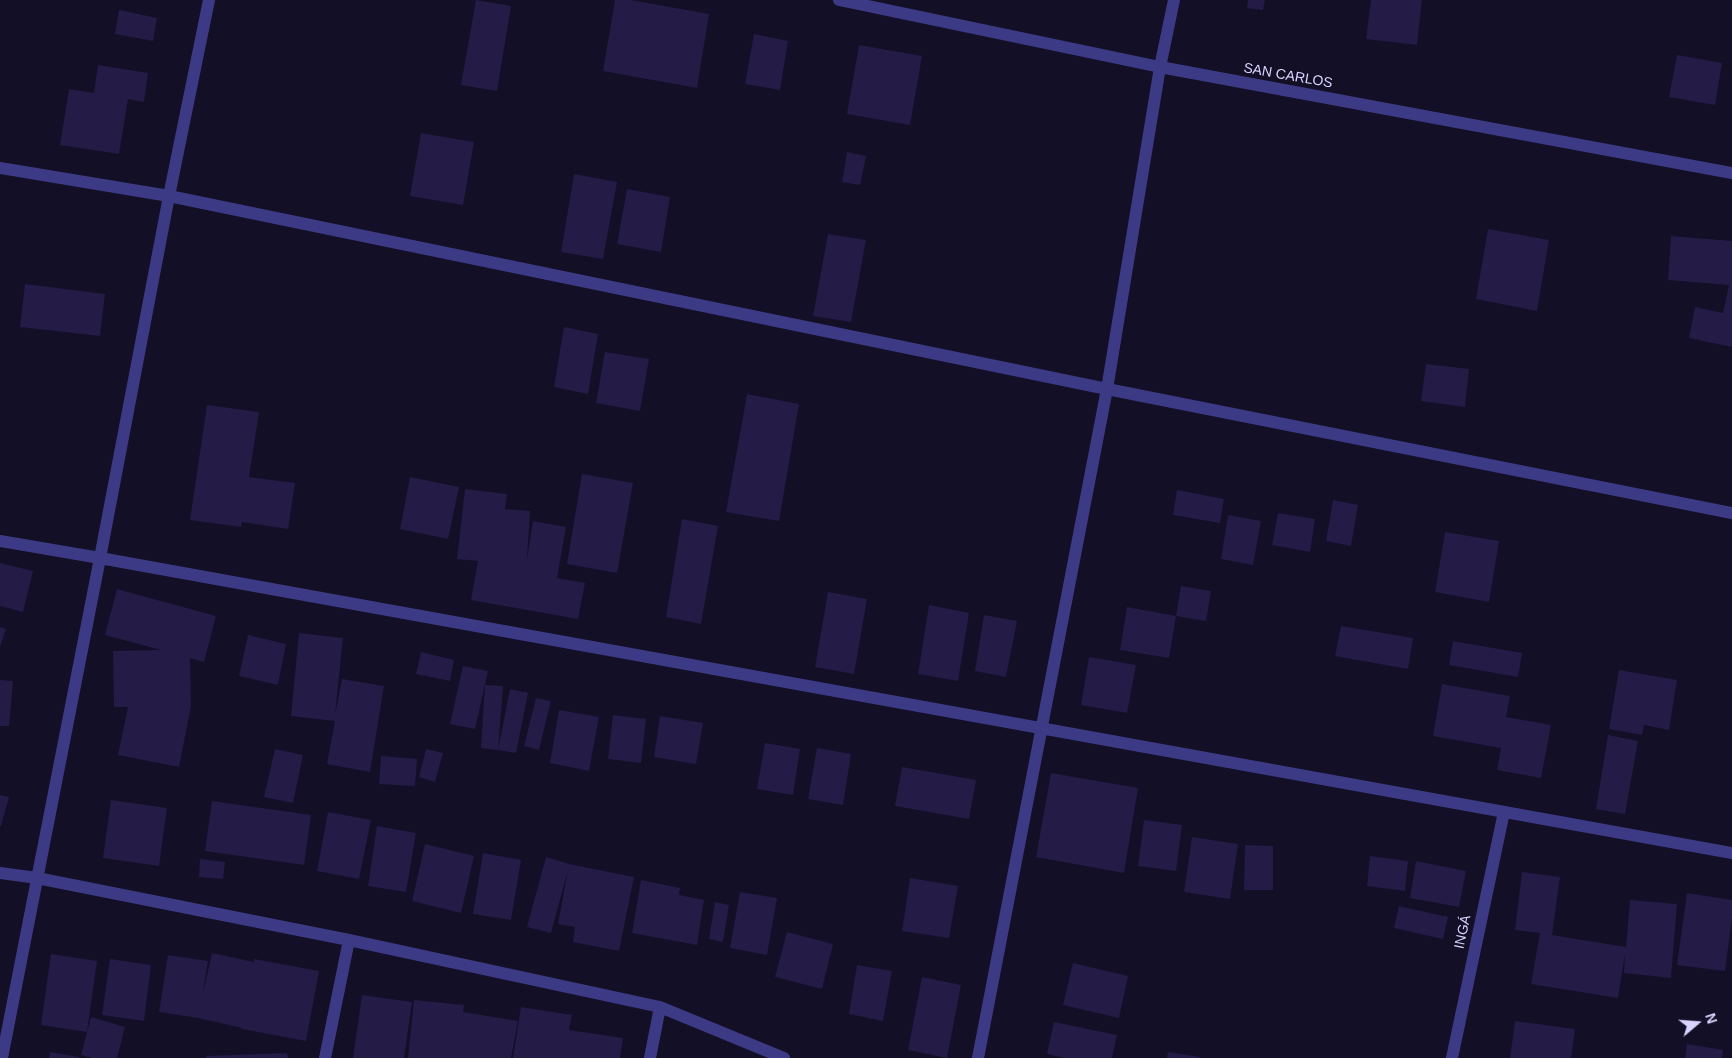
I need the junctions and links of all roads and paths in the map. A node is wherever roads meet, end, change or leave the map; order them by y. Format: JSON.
{"nodes":[{"id":1,"x":209,"y":0,"type":"edge"},
{"id":2,"x":839,"y":0,"type":"edge"},
{"id":3,"x":1174,"y":0,"type":"edge"},
{"id":4,"x":1160,"y":67,"type":"junction"},
{"id":5,"x":0,"y":168,"type":"edge"},
{"id":6,"x":1732,"y":173,"type":"edge"},
{"id":7,"x":169,"y":196,"type":"junction"},
{"id":8,"x":1107,"y":389,"type":"junction"},
{"id":9,"x":1732,"y":513,"type":"edge"},
{"id":10,"x":0,"y":541,"type":"edge"},
{"id":11,"x":100,"y":558,"type":"junction"},
{"id":12,"x":1042,"y":728,"type":"junction"},
{"id":13,"x":1504,"y":812,"type":"junction"},
{"id":14,"x":1732,"y":853,"type":"edge"},
{"id":15,"x":0,"y":873,"type":"edge"},
{"id":16,"x":37,"y":878,"type":"junction"},
{"id":17,"x":350,"y":940,"type":"junction"},
{"id":18,"x":660,"y":1008,"type":"junction"},
{"id":19,"x":2,"y":1058,"type":"edge"},
{"id":20,"x":325,"y":1058,"type":"edge"},
{"id":21,"x":650,"y":1058,"type":"edge"},
{"id":22,"x":784,"y":1058,"type":"edge"},
{"id":23,"x":978,"y":1058,"type":"edge"},
{"id":24,"x":1452,"y":1058,"type":"edge"}],
"edges":[{"from":1,"to":7,"type":"street"},
{"from":2,"to":4,"type":"street","name":"SAN CARLOS"},
{"from":3,"to":4,"type":"street"},
{"from":4,"to":6,"type":"street","name":"SAN CARLOS"},
{"from":4,"to":8,"type":"street"},
{"from":5,"to":7,"type":"street"},
{"from":7,"to":8,"type":"street"},
{"from":7,"to":11,"type":"street"},
{"from":8,"to":9,"type":"street"},
{"from":8,"to":12,"type":"street"},
{"from":10,"to":11,"type":"street"},
{"from":11,"to":12,"type":"street"},
{"from":11,"to":16,"type":"street"},
{"from":12,"to":13,"type":"street"},
{"from":12,"to":23,"type":"street"},
{"from":13,"to":14,"type":"street"},
{"from":13,"to":24,"type":"street","name":"INGÁ"},
{"from":15,"to":16,"type":"street"},
{"from":16,"to":17,"type":"street"},
{"from":16,"to":19,"type":"street"},
{"from":17,"to":18,"type":"street"},
{"from":17,"to":20,"type":"street"},
{"from":18,"to":21,"type":"street"},
{"from":18,"to":22,"type":"street"}]}
